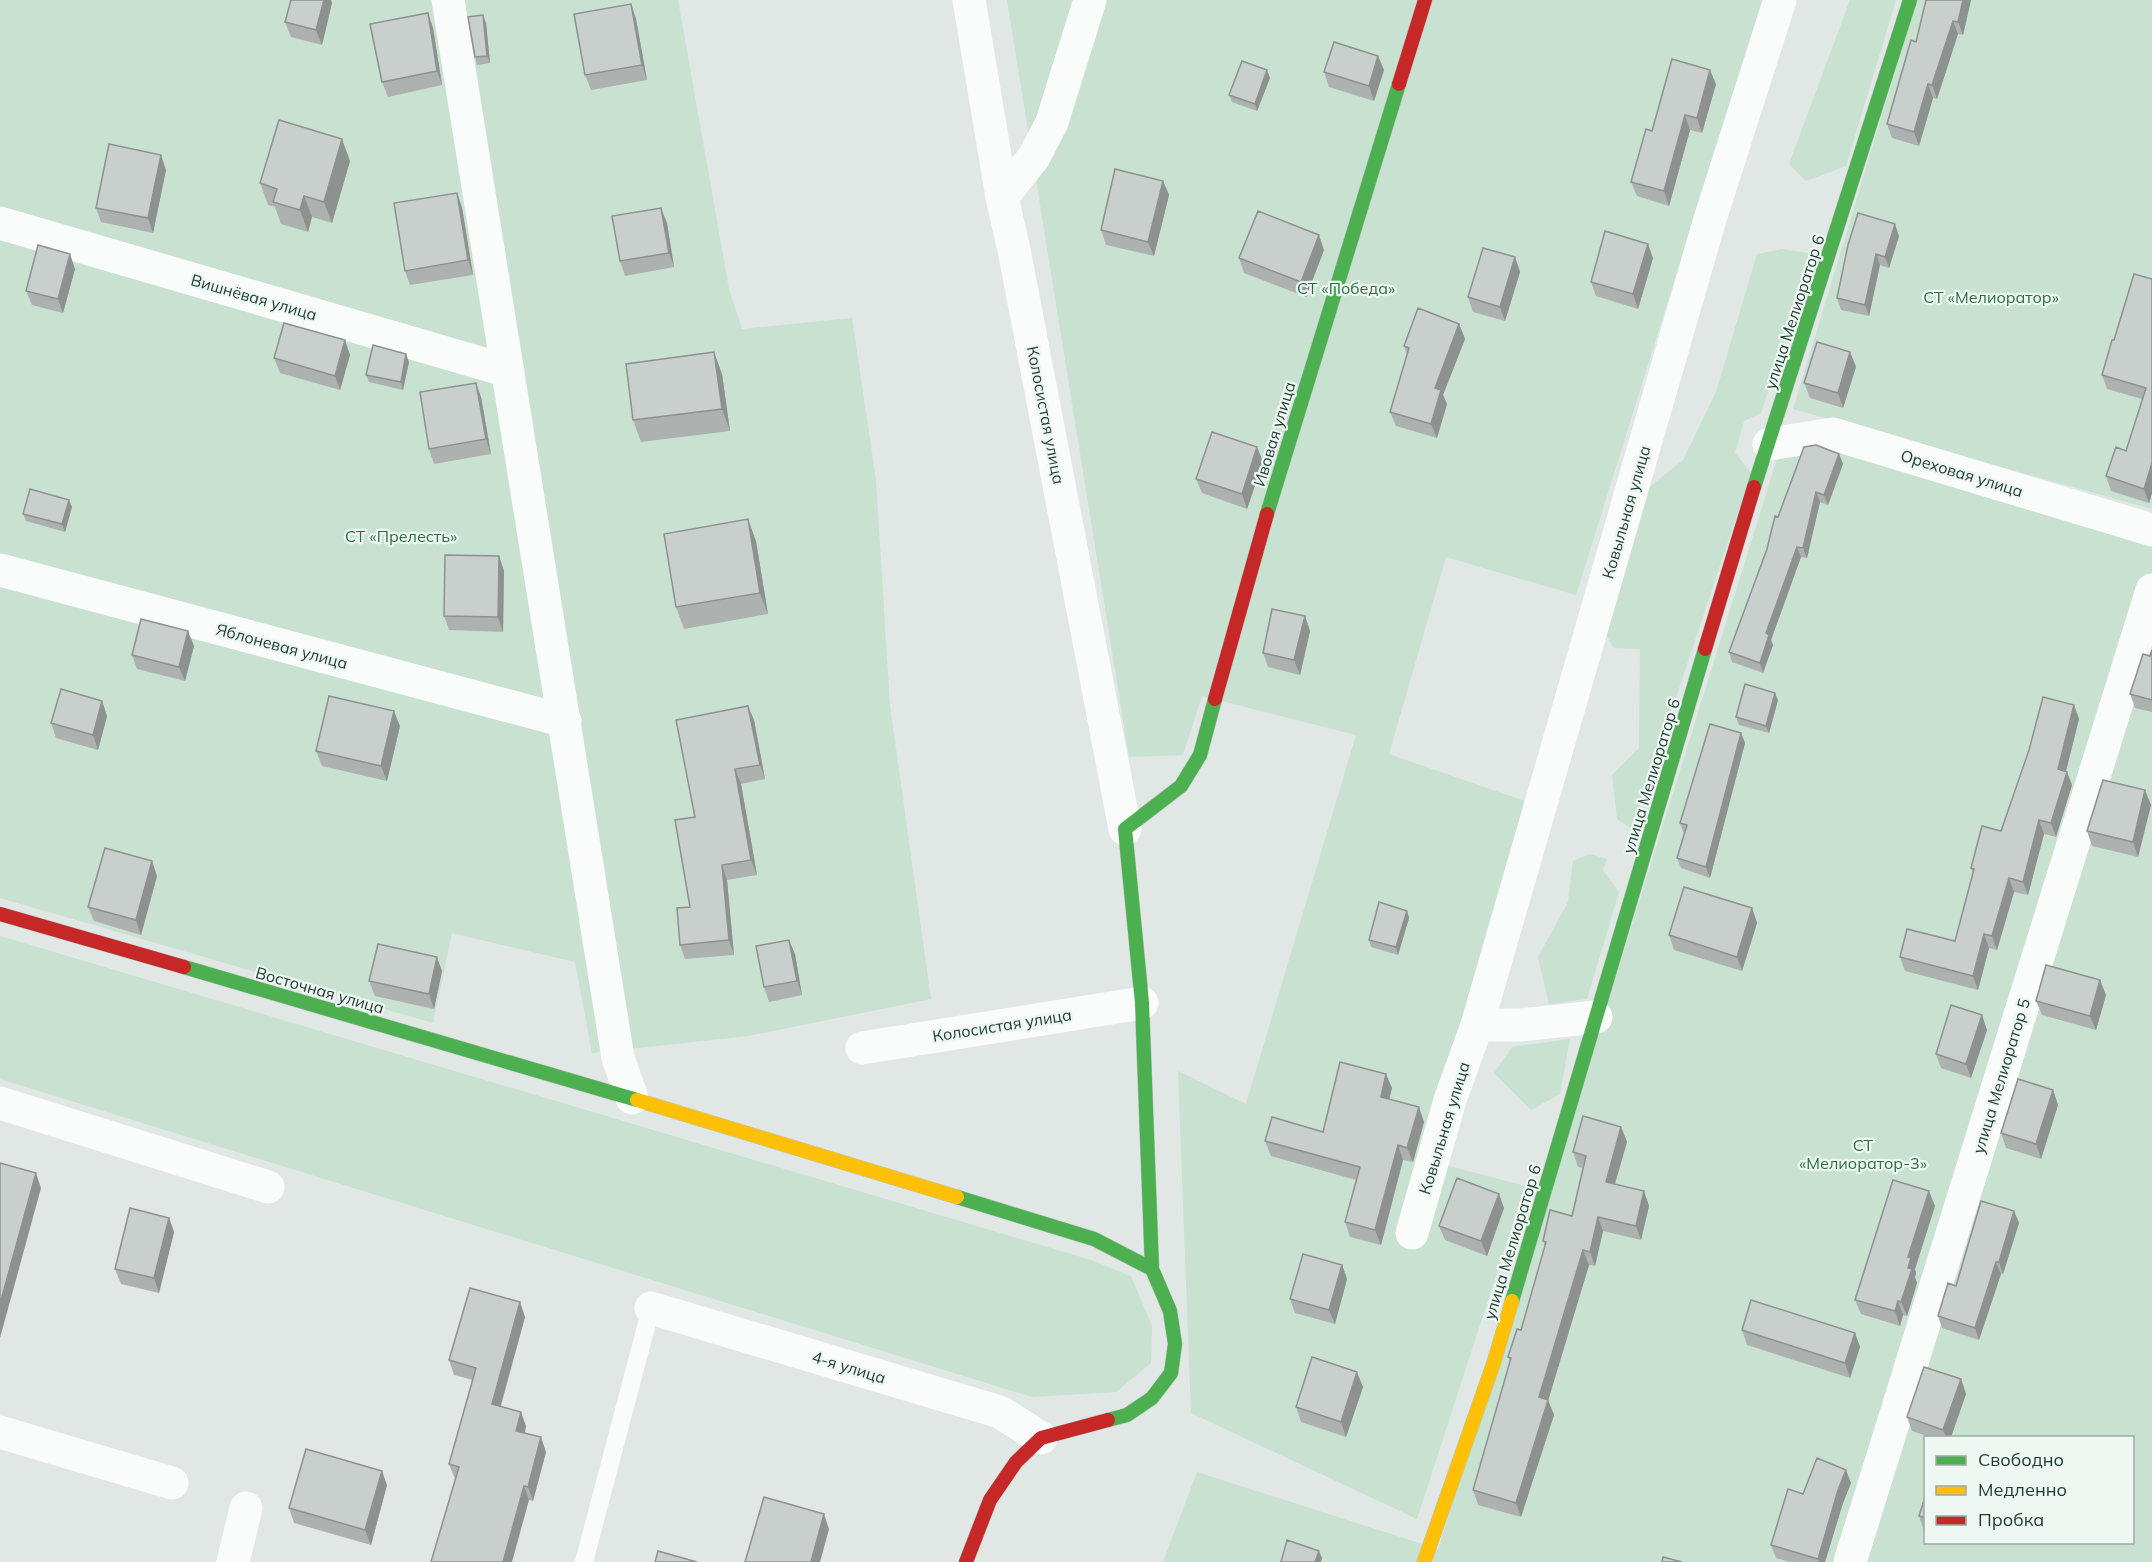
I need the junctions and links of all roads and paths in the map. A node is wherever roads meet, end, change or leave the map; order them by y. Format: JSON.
{"nodes":[{"id":1,"x":969,"y":0,"type":"edge"},
{"id":2,"x":1090,"y":0,"type":"edge"},
{"id":3,"x":1425,"y":0,"type":"edge"},
{"id":4,"x":1780,"y":0,"type":"edge"},
{"id":5,"x":1910,"y":0,"type":"edge"},
{"id":6,"x":443,"y":2,"type":"edge"},
{"id":7,"x":1002,"y":197,"type":"junction"},
{"id":8,"x":0,"y":223,"type":"edge"},
{"id":9,"x":508,"y":371,"type":"junction"},
{"id":10,"x":1769,"y":444,"type":"junction"},
{"id":11,"x":2152,"y":530,"type":"edge"},
{"id":12,"x":0,"y":570,"type":"edge"},
{"id":13,"x":2152,"y":590,"type":"edge"},
{"id":14,"x":565,"y":721,"type":"junction"},
{"id":15,"x":1126,"y":841,"type":"junction"},
{"id":16,"x":0,"y":914,"type":"edge"},
{"id":17,"x":1143,"y":1003,"type":"junction"},
{"id":18,"x":1596,"y":1017,"type":"junction"},
{"id":19,"x":1478,"y":1025,"type":"junction"},
{"id":20,"x":862,"y":1048,"type":"dead end"},
{"id":21,"x":632,"y":1098,"type":"junction"},
{"id":22,"x":0,"y":1103,"type":"edge"},
{"id":23,"x":268,"y":1187,"type":"dead end"},
{"id":24,"x":1412,"y":1233,"type":"dead end"},
{"id":25,"x":1152,"y":1269,"type":"junction"},
{"id":26,"x":651,"y":1308,"type":"joint"},
{"id":27,"x":0,"y":1432,"type":"edge"},
{"id":28,"x":1041,"y":1438,"type":"junction"},
{"id":29,"x":172,"y":1483,"type":"dead end"},
{"id":30,"x":246,"y":1508,"type":"dead end"},
{"id":31,"x":233,"y":1562,"type":"edge"},
{"id":32,"x":584,"y":1562,"type":"edge"},
{"id":33,"x":966,"y":1562,"type":"edge"},
{"id":34,"x":1424,"y":1562,"type":"edge"},
{"id":35,"x":1850,"y":1562,"type":"edge"}],
"edges":[{"from":1,"to":7,"type":"street","name":"Колосистая улица"},
{"from":2,"to":7,"type":"street"},
{"from":3,"to":15,"type":"street","name":"Ивовая улица"},
{"from":4,"to":19,"type":"street","name":"Ковыльная улица"},
{"from":5,"to":10,"type":"street","name":"улица Мелиоратор 6"},
{"from":6,"to":9,"type":"street"},
{"from":7,"to":15,"type":"street","name":"Колосистая улица"},
{"from":8,"to":9,"type":"street","name":"Вишнёвая улица"},
{"from":9,"to":14,"type":"street"},
{"from":10,"to":11,"type":"street","name":"Ореховая улица"},
{"from":10,"to":18,"type":"street","name":"улица Мелиоратор 6"},
{"from":12,"to":14,"type":"street","name":"Яблоневая улица"},
{"from":13,"to":35,"type":"street","name":"улица Мелиоратор 5"},
{"from":14,"to":21,"type":"street"},
{"from":15,"to":17,"type":"street"},
{"from":16,"to":21,"type":"street","name":"Восточная улица"},
{"from":17,"to":20,"type":"street","name":"Колосистая улица"},
{"from":17,"to":25,"type":"street"},
{"from":18,"to":19,"type":"street"},
{"from":18,"to":34,"type":"street","name":"улица Мелиоратор 6"},
{"from":19,"to":24,"type":"street","name":"Ковыльная улица"},
{"from":21,"to":25,"type":"street","name":"Восточная улица"},
{"from":22,"to":23,"type":"street"},
{"from":25,"to":28,"type":"street"},
{"from":26,"to":28,"type":"street","name":"4-я улица"},
{"from":26,"to":32,"type":"lane"},
{"from":27,"to":29,"type":"street"},
{"from":28,"to":33,"type":"street"},
{"from":30,"to":31,"type":"street"}]}
